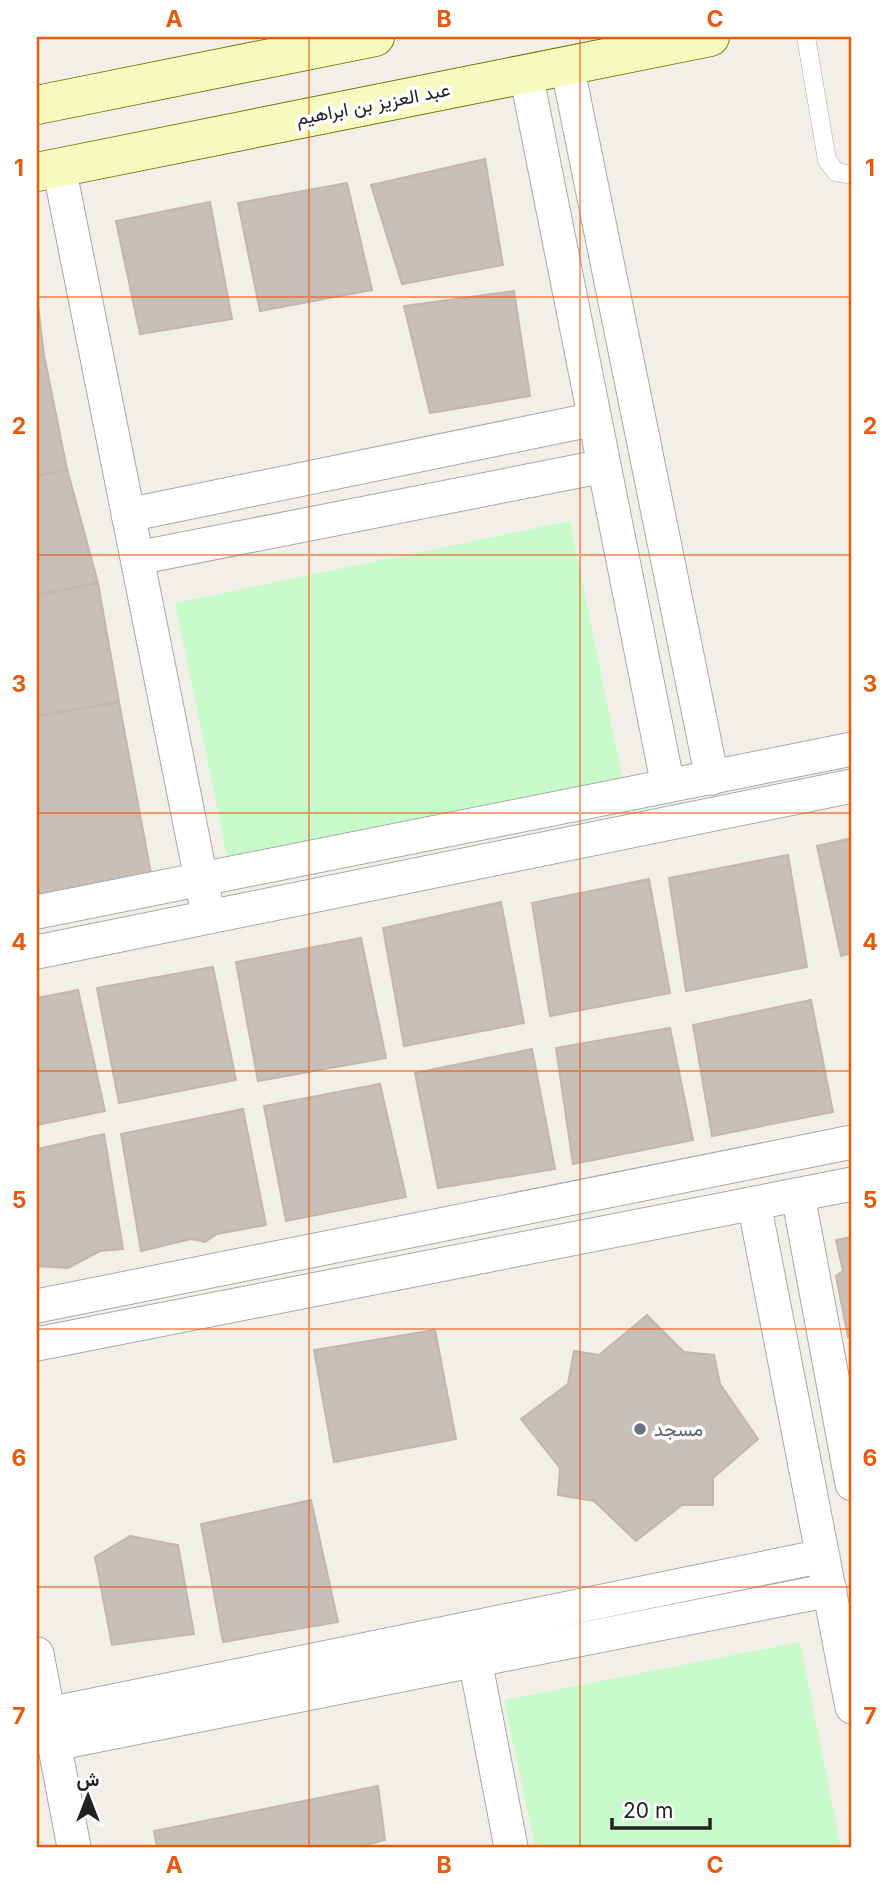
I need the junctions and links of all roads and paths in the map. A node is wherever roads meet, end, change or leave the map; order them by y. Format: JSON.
{"nodes":[{"id":1,"x":375,"y":37,"type":"edge"},
{"id":2,"x":710,"y":37,"type":"edge"},
{"id":3,"x":806,"y":37,"type":"edge"},
{"id":4,"x":567,"y":65,"type":"junction"},
{"id":5,"x":526,"y":74,"type":"junction"},
{"id":6,"x":37,"y":104,"type":"edge"},
{"id":7,"x":48,"y":170,"type":"edge"},
{"id":8,"x":852,"y":175,"type":"edge"},
{"id":9,"x":594,"y":419,"type":"junction"},
{"id":10,"x":604,"y":466,"type":"junction"},
{"id":11,"x":128,"y":515,"type":"junction"},
{"id":12,"x":137,"y":558,"type":"junction"},
{"id":13,"x":852,"y":750,"type":"edge"},
{"id":14,"x":712,"y":778,"type":"junction"},
{"id":15,"x":668,"y":786,"type":"junction"},
{"id":16,"x":852,"y":786,"type":"edge"},
{"id":17,"x":201,"y":879,"type":"junction"},
{"id":18,"x":37,"y":912,"type":"edge"},
{"id":19,"x":209,"y":917,"type":"junction"},
{"id":20,"x":37,"y":952,"type":"edge"},
{"id":21,"x":852,"y":1142,"type":"edge"},
{"id":22,"x":852,"y":1184,"type":"edge"},
{"id":23,"x":798,"y":1195,"type":"junction"},
{"id":24,"x":754,"y":1203,"type":"junction"},
{"id":25,"x":37,"y":1306,"type":"edge"},
{"id":26,"x":37,"y":1344,"type":"edge"},
{"id":27,"x":852,"y":1484,"type":"edge"},
{"id":28,"x":822,"y":1556,"type":"junction"},
{"id":29,"x":830,"y":1590,"type":"junction"},
{"id":30,"x":37,"y":1654,"type":"edge"},
{"id":31,"x":475,"y":1661,"type":"junction"},
{"id":32,"x":852,"y":1707,"type":"edge"},
{"id":33,"x":51,"y":1729,"type":"junction"},
{"id":34,"x":75,"y":1847,"type":"edge"},
{"id":35,"x":511,"y":1847,"type":"edge"}],
"edges":[{"from":1,"to":6,"type":"street"},
{"from":2,"to":4,"type":"street","name":"عبد العزيز بن ابراهيم"},
{"from":3,"to":8,"type":"lane"},
{"from":4,"to":5,"type":"street","name":"عبد العزيز بن ابراهيم"},
{"from":4,"to":14,"type":"street"},
{"from":5,"to":7,"type":"street","name":"عبد العزيز بن ابراهيم"},
{"from":5,"to":9,"type":"street"},
{"from":7,"to":11,"type":"street"},
{"from":9,"to":10,"type":"street"},
{"from":9,"to":11,"type":"street"},
{"from":10,"to":12,"type":"street"},
{"from":10,"to":15,"type":"street"},
{"from":11,"to":12,"type":"street"},
{"from":12,"to":17,"type":"street"},
{"from":13,"to":14,"type":"street"},
{"from":14,"to":15,"type":"street"},
{"from":15,"to":17,"type":"street"},
{"from":16,"to":19,"type":"street"},
{"from":17,"to":18,"type":"street"},
{"from":17,"to":19,"type":"street"},
{"from":19,"to":20,"type":"street"},
{"from":21,"to":25,"type":"street"},
{"from":22,"to":23,"type":"street"},
{"from":23,"to":24,"type":"street"},
{"from":23,"to":27,"type":"street"},
{"from":24,"to":26,"type":"street"},
{"from":24,"to":28,"type":"street"},
{"from":28,"to":29,"type":"street"},
{"from":28,"to":33,"type":"street"},
{"from":29,"to":31,"type":"street"},
{"from":29,"to":32,"type":"street"},
{"from":30,"to":33,"type":"street"},
{"from":31,"to":33,"type":"street"},
{"from":31,"to":35,"type":"street"},
{"from":33,"to":34,"type":"street"}]}
